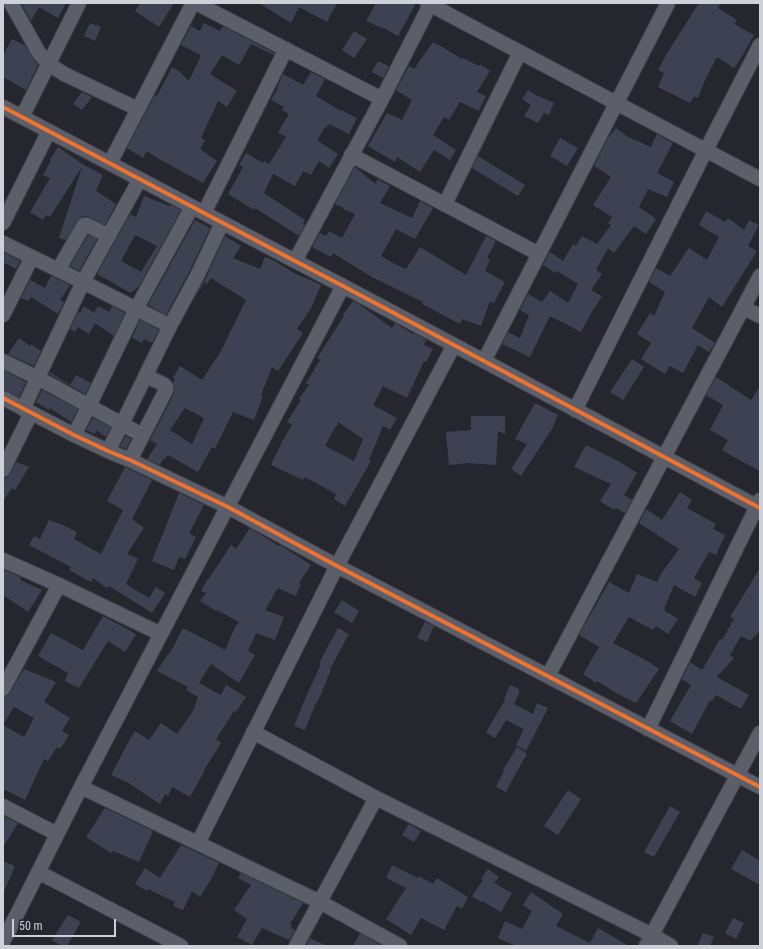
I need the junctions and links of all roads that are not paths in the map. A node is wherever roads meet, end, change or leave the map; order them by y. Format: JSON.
{"nodes":[{"id":1,"x":11,"y":3,"type":"edge"},
{"id":2,"x":79,"y":3,"type":"edge"},
{"id":3,"x":194,"y":3,"type":"edge"},
{"id":4,"x":668,"y":3,"type":"edge"},
{"id":5,"x":429,"y":4,"type":"edge"},
{"id":6,"x":760,"y":45,"type":"edge"},
{"id":7,"x":286,"y":50,"type":"junction"},
{"id":8,"x":520,"y":52,"type":"junction"},
{"id":9,"x":50,"y":64,"type":"junction"},
{"id":10,"x":382,"y":99,"type":"junction"},
{"id":11,"x":616,"y":103,"type":"junction"},
{"id":12,"x":3,"y":107,"type":"edge"},
{"id":13,"x":138,"y":109,"type":"junction"},
{"id":14,"x":22,"y":117,"type":"junction"},
{"id":15,"x":49,"y":131,"type":"junction"},
{"id":16,"x":706,"y":150,"type":"junction"},
{"id":17,"x":352,"y":155,"type":"junction"},
{"id":18,"x":110,"y":163,"type":"junction"},
{"id":19,"x":140,"y":179,"type":"junction"},
{"id":20,"x":760,"y":179,"type":"edge"},
{"id":21,"x":445,"y":204,"type":"junction"},
{"id":22,"x":198,"y":210,"type":"junction"},
{"id":23,"x":3,"y":223,"type":"edge"},
{"id":24,"x":222,"y":223,"type":"junction"},
{"id":25,"x":109,"y":236,"type":"junction"},
{"id":26,"x":3,"y":243,"type":"edge"},
{"id":27,"x":539,"y":254,"type":"junction"},
{"id":28,"x":32,"y":257,"type":"junction"},
{"id":29,"x":295,"y":261,"type":"junction"},
{"id":30,"x":58,"y":270,"type":"junction"},
{"id":31,"x":760,"y":276,"type":"edge"},
{"id":32,"x":84,"y":282,"type":"junction"},
{"id":33,"x":343,"y":286,"type":"junction"},
{"id":34,"x":6,"y":300,"type":"edge"},
{"id":35,"x":744,"y":308,"type":"junction"},
{"id":36,"x":136,"y":309,"type":"junction"},
{"id":37,"x":3,"y":315,"type":"edge"},
{"id":38,"x":760,"y":316,"type":"edge"},
{"id":39,"x":170,"y":326,"type":"junction"},
{"id":40,"x":454,"y":344,"type":"junction"},
{"id":41,"x":3,"y":361,"type":"edge"},
{"id":42,"x":484,"y":361,"type":"junction"},
{"id":43,"x":146,"y":376,"type":"junction"},
{"id":44,"x":38,"y":378,"type":"junction"},
{"id":45,"x":3,"y":398,"type":"edge"},
{"id":46,"x":90,"y":406,"type":"junction"},
{"id":47,"x":575,"y":410,"type":"junction"},
{"id":48,"x":27,"y":411,"type":"junction"},
{"id":49,"x":122,"y":424,"type":"junction"},
{"id":50,"x":74,"y":435,"type":"junction"},
{"id":51,"x":142,"y":436,"type":"junction"},
{"id":52,"x":108,"y":451,"type":"junction"},
{"id":53,"x":664,"y":457,"type":"junction"},
{"id":54,"x":130,"y":460,"type":"junction"},
{"id":55,"x":3,"y":470,"type":"edge"},
{"id":56,"x":759,"y":505,"type":"edge"},
{"id":57,"x":228,"y":507,"type":"junction"},
{"id":58,"x":3,"y":560,"type":"edge"},
{"id":59,"x":337,"y":566,"type":"junction"},
{"id":60,"x":59,"y":585,"type":"junction"},
{"id":61,"x":161,"y":634,"type":"junction"},
{"id":62,"x":548,"y":676,"type":"junction"},
{"id":63,"x":3,"y":689,"type":"edge"},
{"id":64,"x":648,"y":729,"type":"junction"},
{"id":65,"x":253,"y":732,"type":"junction"},
{"id":66,"x":760,"y":733,"type":"edge"},
{"id":67,"x":738,"y":775,"type":"junction"},
{"id":68,"x":760,"y":786,"type":"edge"},
{"id":69,"x":81,"y":787,"type":"junction"},
{"id":70,"x":376,"y":798,"type":"junction"},
{"id":71,"x":3,"y":806,"type":"edge"},
{"id":72,"x":57,"y":834,"type":"junction"},
{"id":73,"x":198,"y":843,"type":"junction"},
{"id":74,"x":38,"y":872,"type":"junction"},
{"id":75,"x":320,"y":902,"type":"junction"},
{"id":76,"x":649,"y":941,"type":"edge"},
{"id":77,"x":3,"y":942,"type":"edge"},
{"id":78,"x":181,"y":946,"type":"edge"},
{"id":79,"x":296,"y":946,"type":"edge"},
{"id":80,"x":400,"y":946,"type":"edge"},
{"id":81,"x":671,"y":946,"type":"edge"}],
"edges":[{"from":1,"to":9,"type":"street"},
{"from":2,"to":9,"type":"street"},
{"from":3,"to":7,"type":"street"},
{"from":3,"to":13,"type":"street"},
{"from":4,"to":11,"type":"street"},
{"from":5,"to":8,"type":"street"},
{"from":5,"to":10,"type":"street"},
{"from":6,"to":16,"type":"street"},
{"from":7,"to":10,"type":"street"},
{"from":7,"to":22,"type":"street"},
{"from":8,"to":11,"type":"street"},
{"from":8,"to":21,"type":"street"},
{"from":9,"to":13,"type":"street"},
{"from":9,"to":14,"type":"street"},
{"from":10,"to":17,"type":"street"},
{"from":11,"to":16,"type":"street"},
{"from":11,"to":27,"type":"street"},
{"from":12,"to":14,"type":"street"},
{"from":13,"to":18,"type":"street"},
{"from":14,"to":15,"type":"street"},
{"from":15,"to":18,"type":"street"},
{"from":15,"to":23,"type":"street"},
{"from":16,"to":20,"type":"street"},
{"from":16,"to":47,"type":"street"},
{"from":17,"to":21,"type":"street"},
{"from":17,"to":29,"type":"street"},
{"from":18,"to":19,"type":"street"},
{"from":19,"to":22,"type":"street"},
{"from":19,"to":25,"type":"street"},
{"from":21,"to":27,"type":"street"},
{"from":22,"to":24,"type":"street"},
{"from":22,"to":36,"type":"street"},
{"from":24,"to":29,"type":"street"},
{"from":24,"to":39,"type":"street"},
{"from":25,"to":30,"type":"street"},
{"from":25,"to":32,"type":"street"},
{"from":26,"to":28,"type":"street"},
{"from":27,"to":42,"type":"street"},
{"from":28,"to":30,"type":"street"},
{"from":28,"to":34,"type":"street"},
{"from":29,"to":33,"type":"street"},
{"from":30,"to":32,"type":"street"},
{"from":31,"to":35,"type":"street"},
{"from":32,"to":36,"type":"street"},
{"from":32,"to":44,"type":"street"},
{"from":33,"to":40,"type":"street"},
{"from":33,"to":57,"type":"street"},
{"from":34,"to":37,"type":"street"},
{"from":35,"to":38,"type":"street"},
{"from":35,"to":53,"type":"street"},
{"from":36,"to":39,"type":"street"},
{"from":36,"to":46,"type":"street"},
{"from":39,"to":43,"type":"street"},
{"from":40,"to":42,"type":"street"},
{"from":40,"to":59,"type":"street"},
{"from":41,"to":44,"type":"street"},
{"from":42,"to":47,"type":"street"},
{"from":43,"to":49,"type":"street"},
{"from":43,"to":51,"type":"street"},
{"from":44,"to":46,"type":"street"},
{"from":44,"to":48,"type":"street"},
{"from":45,"to":48,"type":"street"},
{"from":46,"to":49,"type":"street"},
{"from":46,"to":50,"type":"street"},
{"from":47,"to":53,"type":"street"},
{"from":48,"to":50,"type":"street"},
{"from":48,"to":55,"type":"street"},
{"from":49,"to":51,"type":"street"},
{"from":49,"to":52,"type":"street"},
{"from":50,"to":52,"type":"street"},
{"from":51,"to":54,"type":"street"},
{"from":52,"to":54,"type":"street"},
{"from":53,"to":56,"type":"street"},
{"from":53,"to":62,"type":"street"},
{"from":54,"to":57,"type":"street"},
{"from":56,"to":64,"type":"street"},
{"from":57,"to":59,"type":"street"},
{"from":57,"to":61,"type":"street"},
{"from":58,"to":60,"type":"street"},
{"from":59,"to":62,"type":"street"},
{"from":59,"to":65,"type":"street"},
{"from":60,"to":61,"type":"street"},
{"from":60,"to":63,"type":"street"},
{"from":61,"to":69,"type":"street"},
{"from":62,"to":64,"type":"street"},
{"from":64,"to":67,"type":"street"},
{"from":65,"to":70,"type":"street"},
{"from":65,"to":73,"type":"street"},
{"from":66,"to":67,"type":"street"},
{"from":67,"to":68,"type":"street"},
{"from":67,"to":76,"type":"street"},
{"from":69,"to":72,"type":"street"},
{"from":69,"to":73,"type":"street"},
{"from":70,"to":75,"type":"street"},
{"from":70,"to":76,"type":"street"},
{"from":71,"to":72,"type":"street"},
{"from":72,"to":74,"type":"street"},
{"from":73,"to":75,"type":"street"},
{"from":74,"to":77,"type":"street"},
{"from":74,"to":78,"type":"street"},
{"from":75,"to":79,"type":"street"},
{"from":75,"to":80,"type":"street"},
{"from":76,"to":81,"type":"street"}]}
